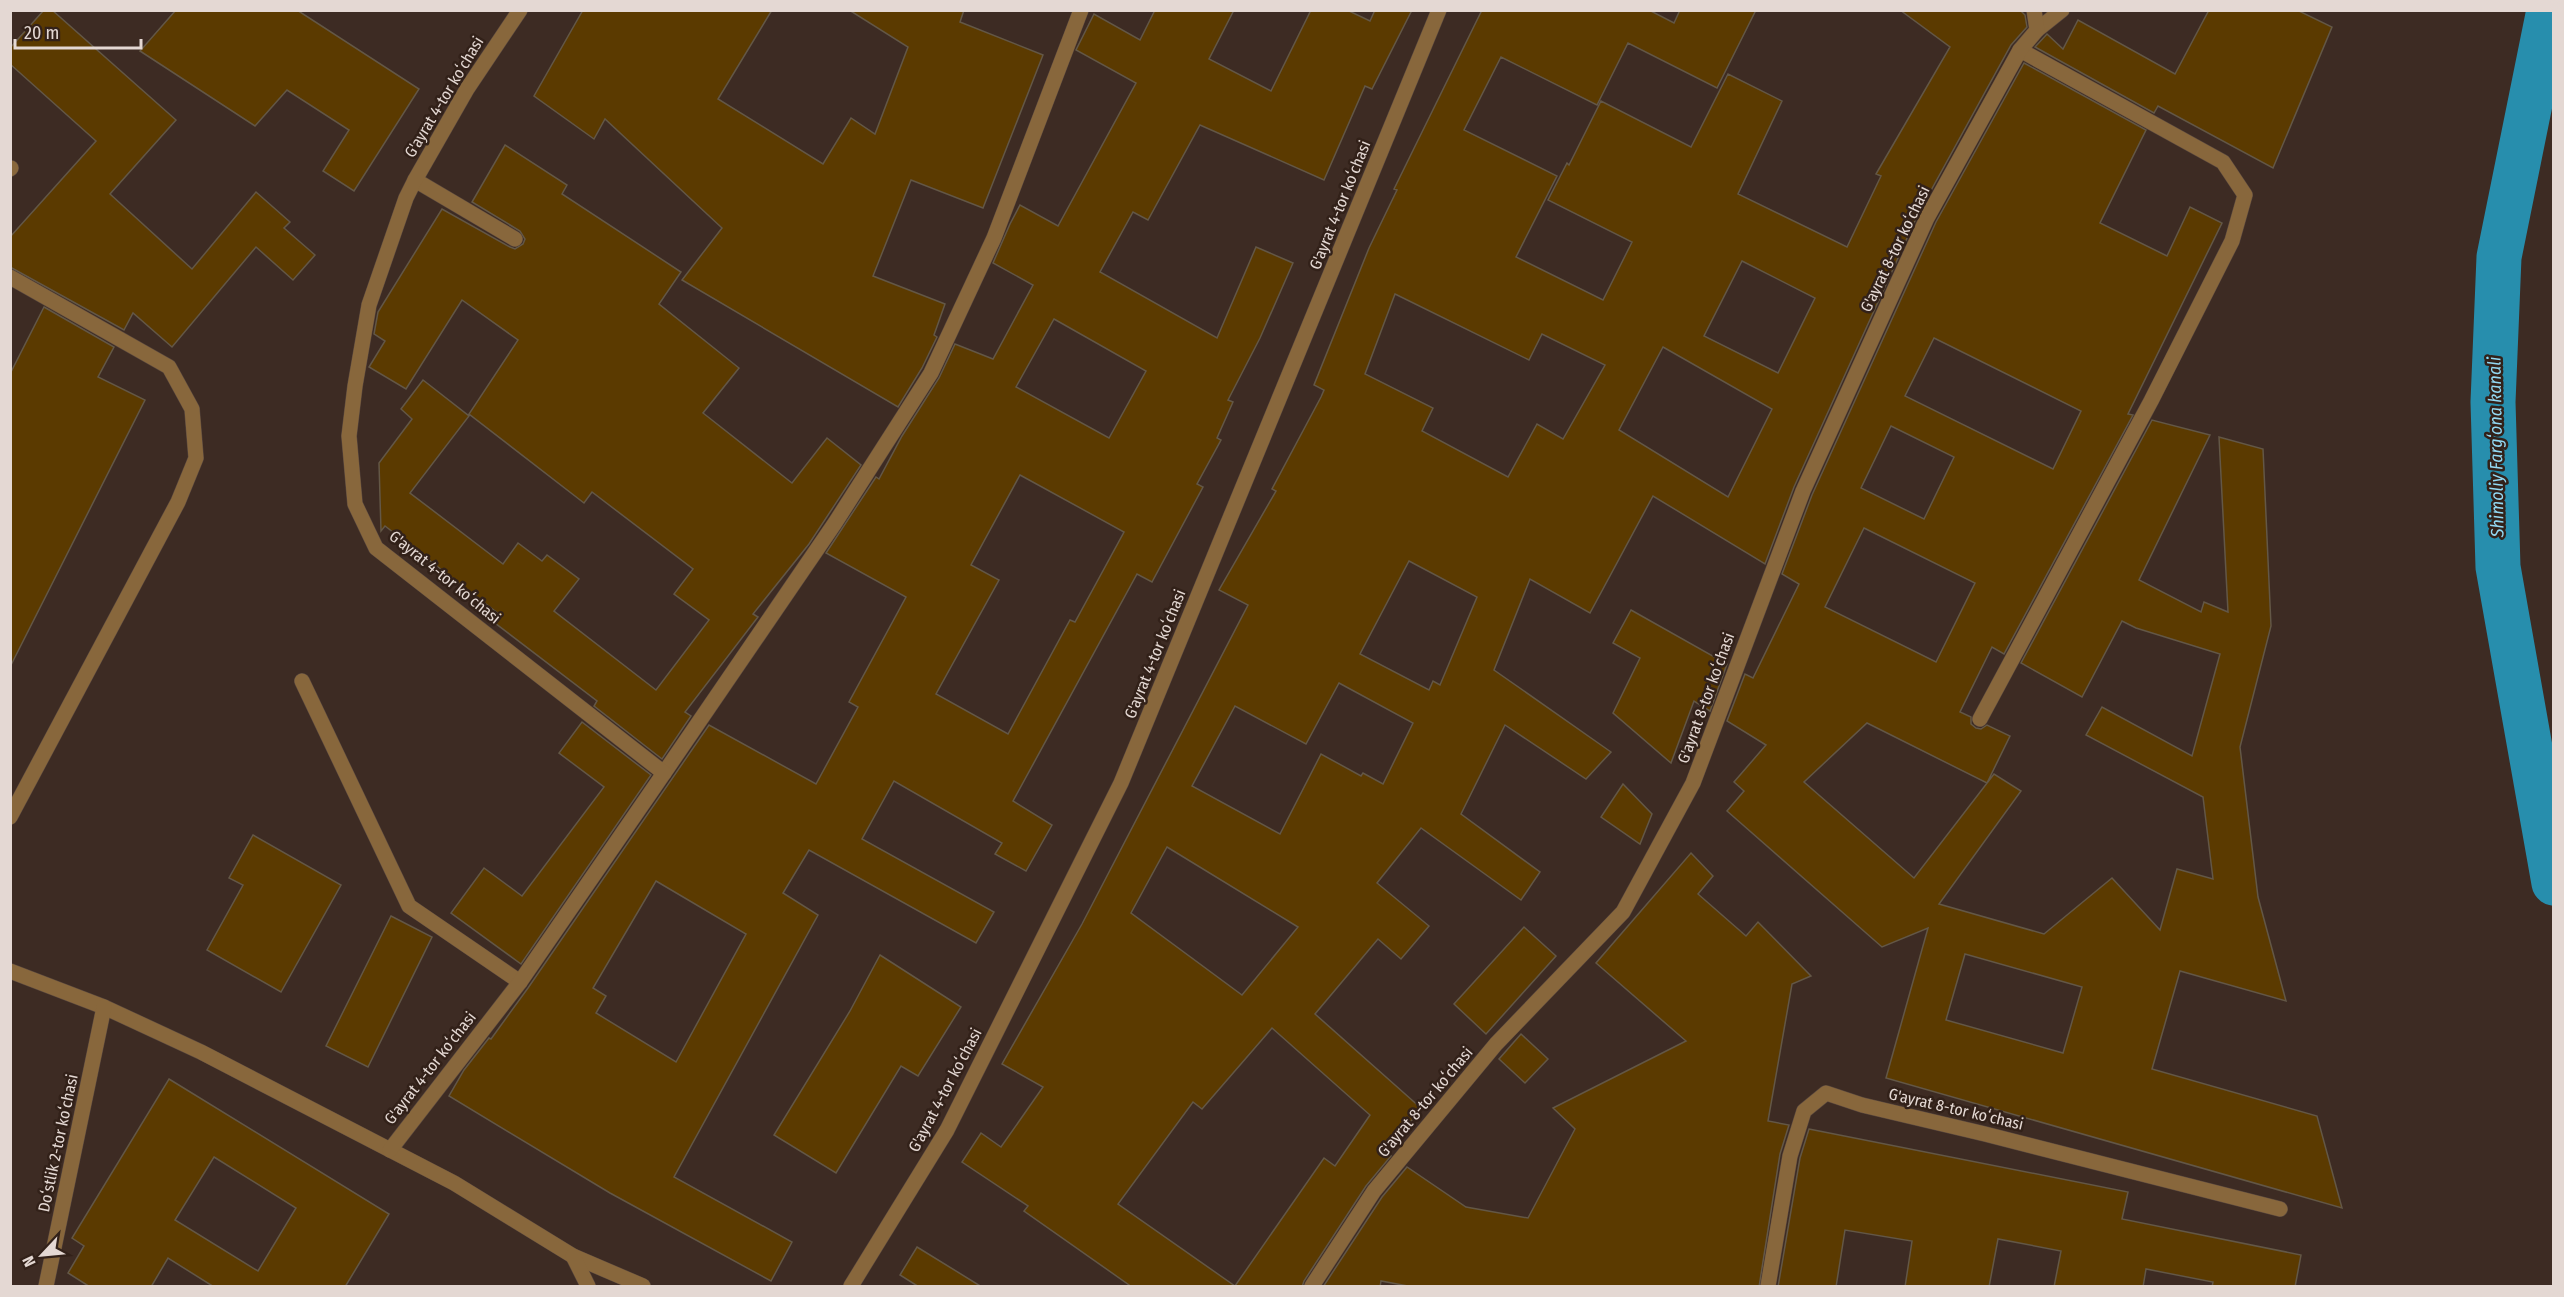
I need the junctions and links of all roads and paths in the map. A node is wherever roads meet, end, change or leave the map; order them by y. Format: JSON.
{"nodes":[{"id":1,"x":520,"y":10,"type":"edge"},
{"id":2,"x":1081,"y":10,"type":"edge"},
{"id":3,"x":1439,"y":10,"type":"edge"},
{"id":4,"x":2034,"y":10,"type":"edge"},
{"id":5,"x":2062,"y":10,"type":"edge"},
{"id":6,"x":2037,"y":30,"type":"junction"},
{"id":7,"x":2020,"y":50,"type":"junction"},
{"id":8,"x":415,"y":180,"type":"junction"},
{"id":9,"x":515,"y":238,"type":"dead end"},
{"id":10,"x":10,"y":277,"type":"edge"},
{"id":11,"x":302,"y":681,"type":"dead end"},
{"id":12,"x":1980,"y":719,"type":"dead end"},
{"id":13,"x":664,"y":773,"type":"junction"},
{"id":14,"x":10,"y":817,"type":"edge"},
{"id":15,"x":10,"y":971,"type":"edge"},
{"id":16,"x":520,"y":982,"type":"junction"},
{"id":17,"x":104,"y":1007,"type":"junction"},
{"id":18,"x":390,"y":1150,"type":"junction"},
{"id":19,"x":2280,"y":1209,"type":"dead end"},
{"id":20,"x":573,"y":1256,"type":"junction"},
{"id":21,"x":46,"y":1287,"type":"edge"},
{"id":22,"x":588,"y":1287,"type":"edge"},
{"id":23,"x":644,"y":1287,"type":"edge"},
{"id":24,"x":851,"y":1287,"type":"edge"},
{"id":25,"x":1311,"y":1287,"type":"edge"},
{"id":26,"x":1767,"y":1287,"type":"edge"}],
"edges":[{"from":1,"to":8,"type":"street","name":"G'ayrat 4-tor koʻchasi"},
{"from":2,"to":13,"type":"street","name":"G'ayrat 4-tor koʻchasi"},
{"from":3,"to":24,"type":"street","name":"G'ayrat 4-tor koʻchasi"},
{"from":4,"to":6,"type":"street"},
{"from":5,"to":6,"type":"street","name":"G'ayrat 8-tor koʻchasi"},
{"from":6,"to":7,"type":"street","name":"G'ayrat 8-tor koʻchasi"},
{"from":7,"to":12,"type":"street"},
{"from":7,"to":25,"type":"street","name":"G'ayrat 8-tor koʻchasi"},
{"from":8,"to":9,"type":"street"},
{"from":8,"to":13,"type":"street","name":"G'ayrat 4-tor koʻchasi"},
{"from":10,"to":14,"type":"street"},
{"from":11,"to":16,"type":"street"},
{"from":13,"to":16,"type":"street","name":"G'ayrat 4-tor koʻchasi"},
{"from":15,"to":17,"type":"street"},
{"from":16,"to":18,"type":"street","name":"G'ayrat 4-tor koʻchasi"},
{"from":17,"to":18,"type":"street"},
{"from":17,"to":21,"type":"street","name":"Doʻstlik 2-tor koʻchasi"},
{"from":18,"to":20,"type":"street"},
{"from":19,"to":26,"type":"street","name":"G'ayrat 8-tor koʻchasi"},
{"from":20,"to":22,"type":"street"},
{"from":20,"to":23,"type":"street"}]}
